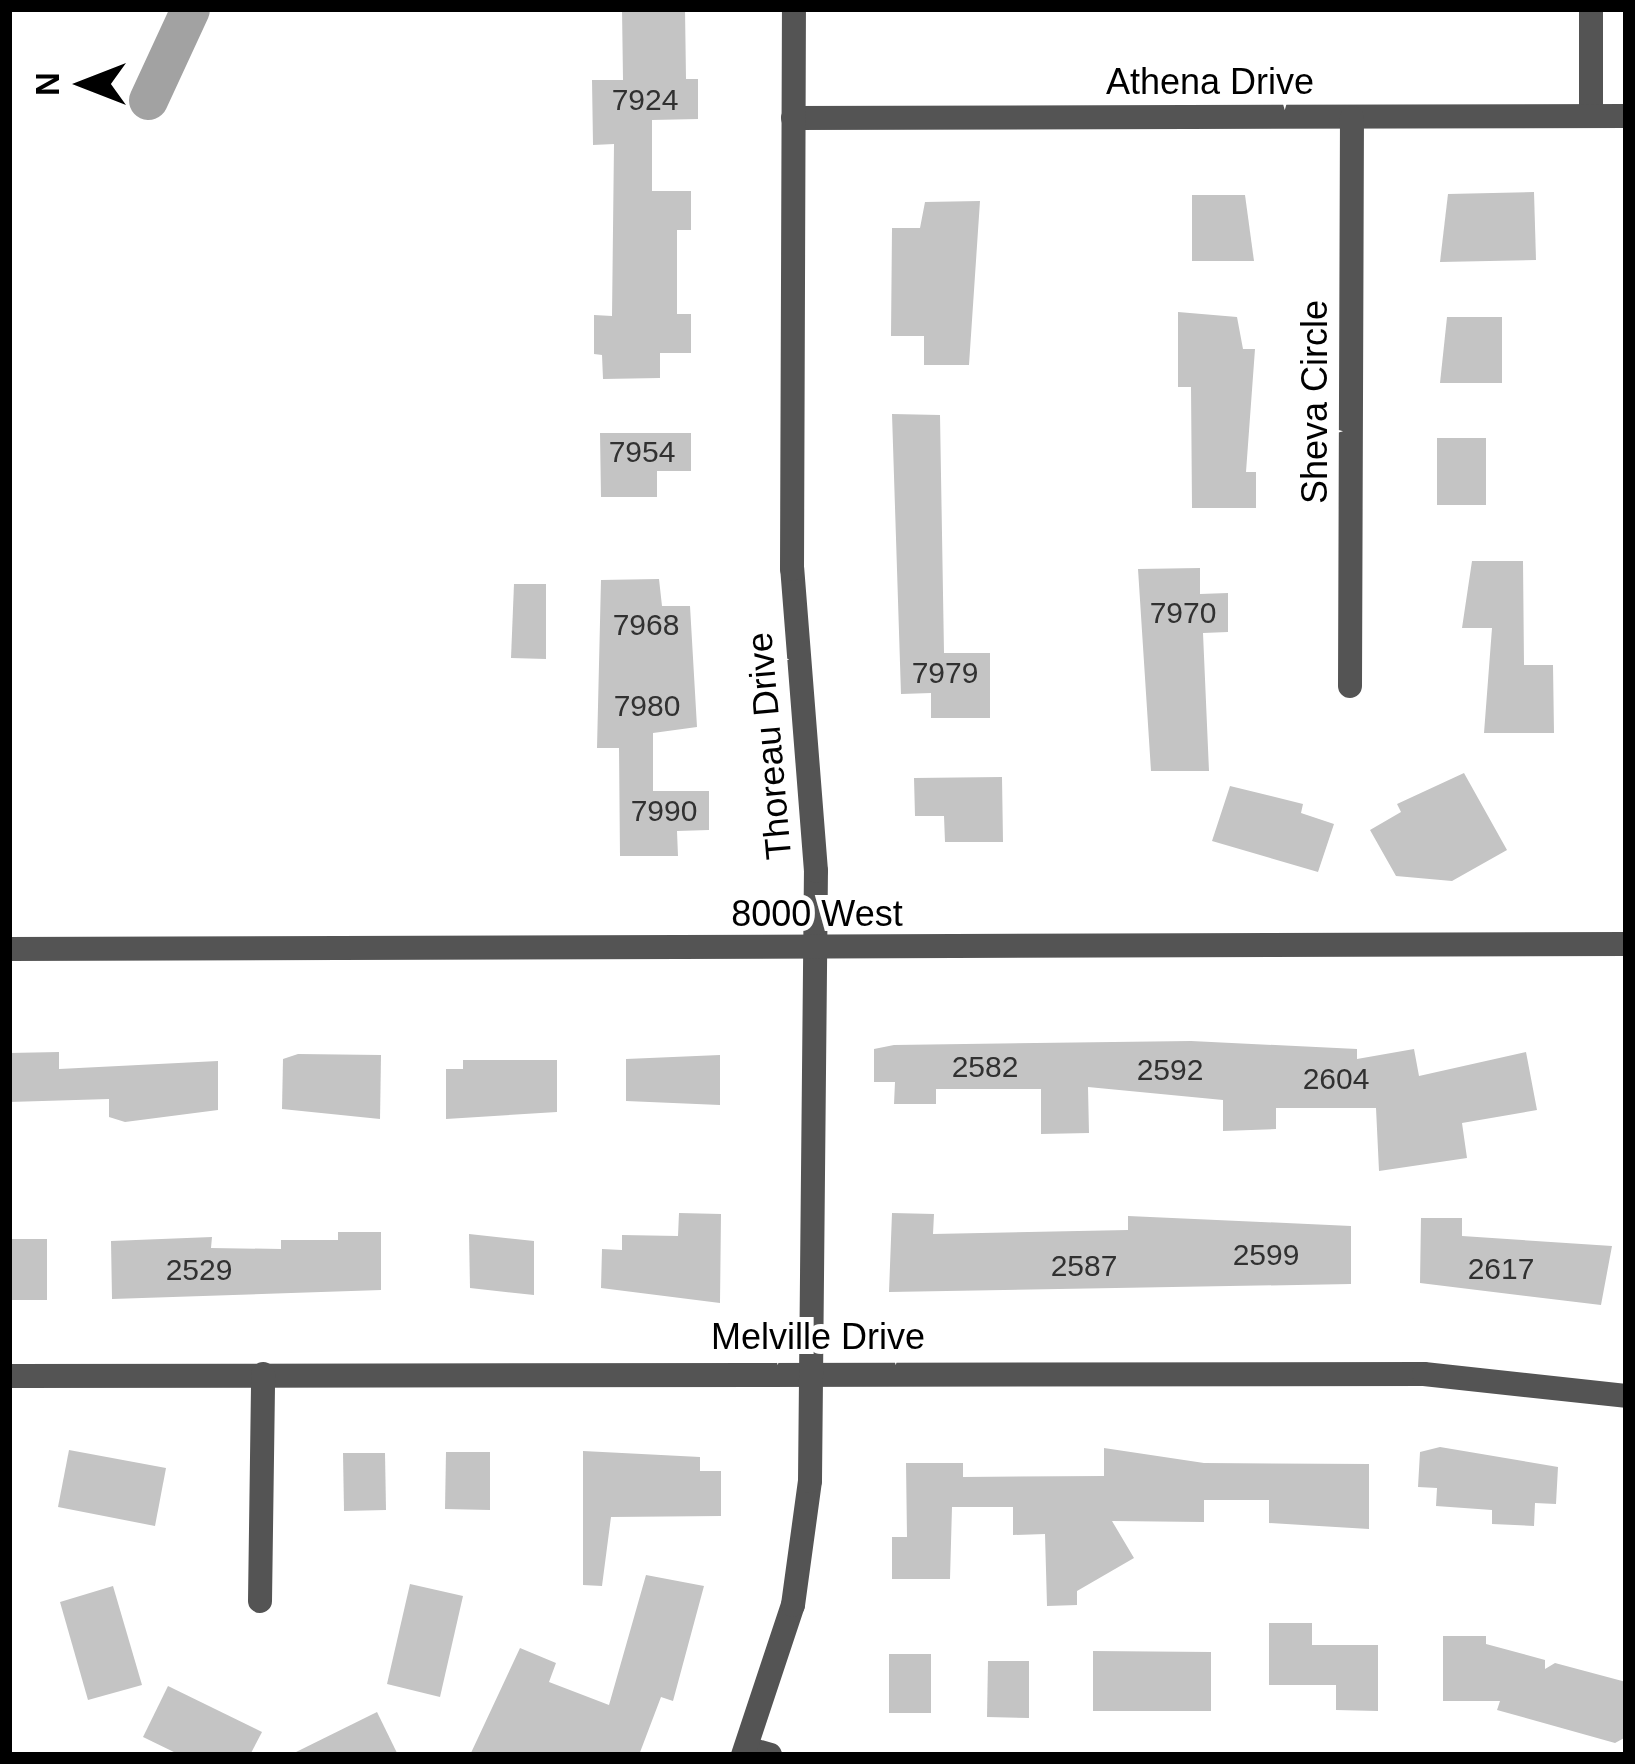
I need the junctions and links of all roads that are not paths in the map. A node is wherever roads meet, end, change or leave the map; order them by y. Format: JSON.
{"nodes":[{"id":1,"x":794,"y":9,"type":"edge"},
{"id":2,"x":1591,"y":9,"type":"edge"},
{"id":3,"x":1591,"y":116,"type":"junction"},
{"id":4,"x":1626,"y":116,"type":"edge"},
{"id":5,"x":794,"y":118,"type":"junction"},
{"id":6,"x":1352,"y":118,"type":"junction"},
{"id":7,"x":1350,"y":686,"type":"dead end"},
{"id":8,"x":1626,"y":944,"type":"edge"},
{"id":9,"x":9,"y":950,"type":"edge"},
{"id":10,"x":817,"y":950,"type":"junction"},
{"id":11,"x":811,"y":1373,"type":"junction"},
{"id":12,"x":263,"y":1374,"type":"junction"},
{"id":13,"x":9,"y":1376,"type":"edge"},
{"id":14,"x":1626,"y":1396,"type":"edge"},
{"id":15,"x":260,"y":1601,"type":"dead end"},
{"id":16,"x":753,"y":1753,"type":"edge"}],
"edges":[{"from":1,"to":5,"type":"street","name":"Thoreau Drive"},
{"from":2,"to":3,"type":"street"},
{"from":3,"to":4,"type":"street","name":"Athena Drive"},
{"from":3,"to":6,"type":"street","name":"Athena Drive"},
{"from":5,"to":6,"type":"street","name":"Athena Drive"},
{"from":5,"to":10,"type":"street","name":"Thoreau Drive"},
{"from":6,"to":7,"type":"street","name":"Sheva Circle"},
{"from":8,"to":10,"type":"street","name":"8000 West"},
{"from":9,"to":10,"type":"street","name":"8000 West"},
{"from":10,"to":11,"type":"street","name":"Thoreau Drive"},
{"from":11,"to":12,"type":"street","name":"Melville Drive"},
{"from":11,"to":14,"type":"street","name":"Melville Drive"},
{"from":11,"to":16,"type":"street","name":"Thoreau Drive"},
{"from":12,"to":13,"type":"street","name":"Melville Drive"},
{"from":12,"to":15,"type":"street"}]}
